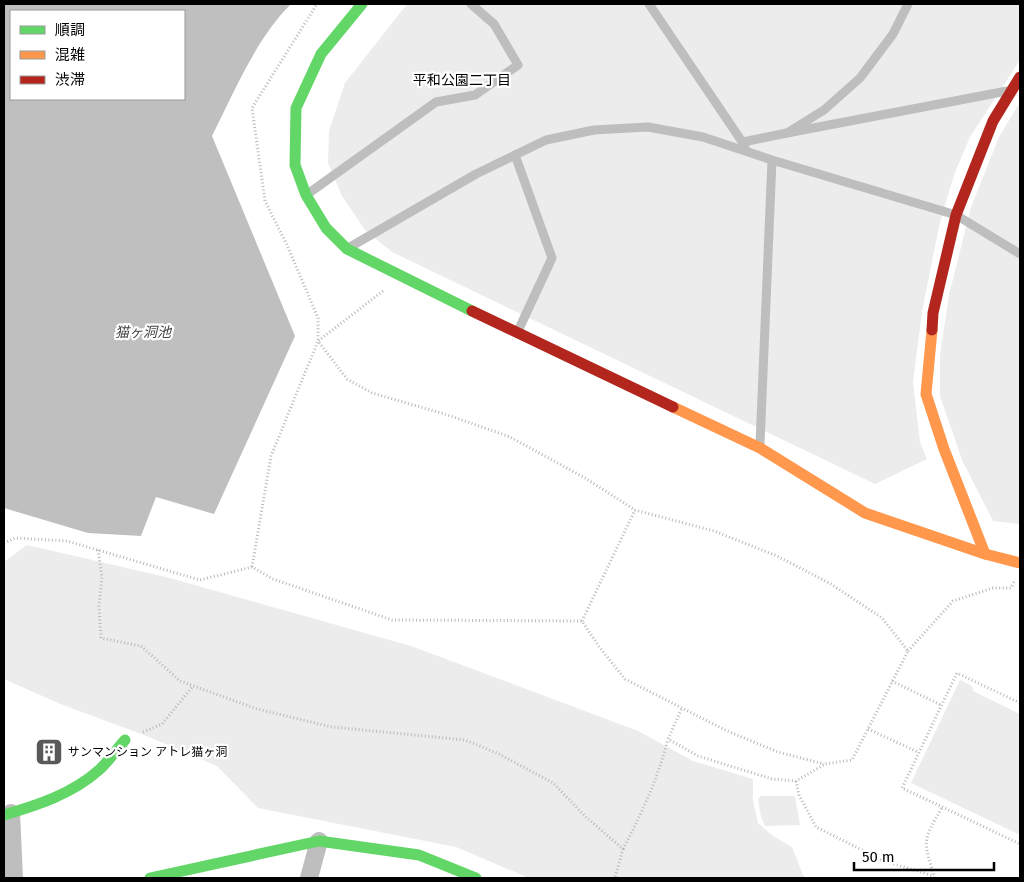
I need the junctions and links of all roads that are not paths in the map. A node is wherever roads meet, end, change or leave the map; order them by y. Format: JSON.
{"nodes":[{"id":1,"x":362,"y":4,"type":"edge"},
{"id":2,"x":471,"y":4,"type":"edge"},
{"id":3,"x":908,"y":4,"type":"edge"},
{"id":4,"x":651,"y":5,"type":"edge"},
{"id":5,"x":1020,"y":77,"type":"edge"},
{"id":6,"x":1012,"y":90,"type":"junction"},
{"id":7,"x":787,"y":133,"type":"junction"},
{"id":8,"x":742,"y":142,"type":"junction"},
{"id":9,"x":749,"y":152,"type":"junction"},
{"id":10,"x":515,"y":155,"type":"junction"},
{"id":11,"x":772,"y":160,"type":"junction"},
{"id":12,"x":306,"y":195,"type":"junction"},
{"id":13,"x":956,"y":215,"type":"junction"},
{"id":14,"x":347,"y":249,"type":"junction"},
{"id":15,"x":1020,"y":254,"type":"edge"},
{"id":16,"x":517,"y":332,"type":"junction"},
{"id":17,"x":760,"y":448,"type":"junction"},
{"id":18,"x":985,"y":554,"type":"junction"},
{"id":19,"x":1020,"y":563,"type":"edge"},
{"id":20,"x":125,"y":740,"type":"road end"},
{"id":21,"x":7,"y":814,"type":"edge"},
{"id":22,"x":319,"y":841,"type":"junction"},
{"id":23,"x":14,"y":878,"type":"edge"},
{"id":24,"x":150,"y":878,"type":"edge"},
{"id":25,"x":309,"y":878,"type":"edge"},
{"id":26,"x":476,"y":878,"type":"edge"}],
"edges":[{"from":1,"to":12,"type":"street"},
{"from":2,"to":12,"type":"lane"},
{"from":3,"to":7,"type":"lane"},
{"from":4,"to":8,"type":"lane"},
{"from":5,"to":6,"type":"street"},
{"from":6,"to":7,"type":"lane"},
{"from":6,"to":13,"type":"street"},
{"from":7,"to":8,"type":"lane"},
{"from":8,"to":9,"type":"lane"},
{"from":9,"to":10,"type":"lane"},
{"from":9,"to":11,"type":"lane"},
{"from":10,"to":14,"type":"lane"},
{"from":10,"to":16,"type":"lane"},
{"from":11,"to":13,"type":"lane"},
{"from":11,"to":17,"type":"lane"},
{"from":12,"to":14,"type":"street"},
{"from":13,"to":15,"type":"lane"},
{"from":13,"to":18,"type":"street"},
{"from":14,"to":16,"type":"street"},
{"from":16,"to":17,"type":"street"},
{"from":17,"to":18,"type":"street"},
{"from":18,"to":19,"type":"street"},
{"from":20,"to":21,"type":"street"},
{"from":21,"to":23,"type":"street"},
{"from":22,"to":24,"type":"street"},
{"from":22,"to":25,"type":"street"},
{"from":22,"to":26,"type":"street"}]}
